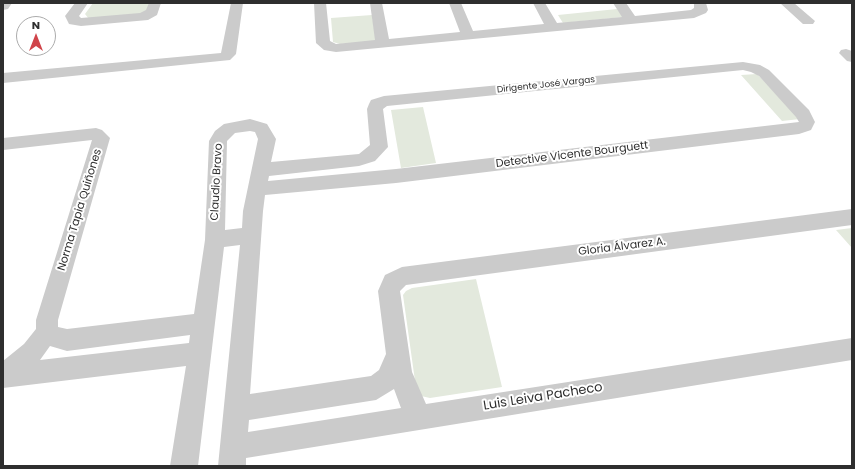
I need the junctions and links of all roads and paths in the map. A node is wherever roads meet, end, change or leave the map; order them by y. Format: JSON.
{"nodes":[{"id":1,"x":6,"y":3,"type":"edge"},
{"id":2,"x":82,"y":3,"type":"edge"},
{"id":3,"x":156,"y":3,"type":"edge"},
{"id":4,"x":237,"y":3,"type":"edge"},
{"id":5,"x":320,"y":3,"type":"edge"},
{"id":6,"x":376,"y":3,"type":"edge"},
{"id":7,"x":455,"y":3,"type":"edge"},
{"id":8,"x":539,"y":3,"type":"edge"},
{"id":9,"x":619,"y":3,"type":"edge"},
{"id":10,"x":700,"y":3,"type":"edge"},
{"id":11,"x":786,"y":3,"type":"edge"},
{"id":12,"x":3,"y":6,"type":"edge"},
{"id":13,"x":631,"y":20,"type":"junction"},
{"id":14,"x":808,"y":21,"type":"dead end"},
{"id":15,"x":553,"y":27,"type":"junction"},
{"id":16,"x":468,"y":35,"type":"junction"},
{"id":17,"x":383,"y":44,"type":"junction"},
{"id":18,"x":852,"y":52,"type":"edge"},
{"id":19,"x":852,"y":58,"type":"edge"},
{"id":20,"x":755,"y":68,"type":"joint"},
{"id":21,"x":3,"y":78,"type":"edge"},
{"id":22,"x":3,"y":144,"type":"edge"},
{"id":23,"x":376,"y":149,"type":"junction"},
{"id":24,"x":396,"y":176,"type":"junction"},
{"id":25,"x":260,"y":180,"type":"junction"},
{"id":26,"x":852,"y":217,"type":"edge"},
{"id":27,"x":251,"y":235,"type":"junction"},
{"id":28,"x":215,"y":240,"type":"junction"},
{"id":29,"x":204,"y":323,"type":"junction"},
{"id":30,"x":55,"y":336,"type":"junction"},
{"id":31,"x":852,"y":349,"type":"edge"},
{"id":32,"x":200,"y":353,"type":"junction"},
{"id":33,"x":396,"y":356,"type":"junction"},
{"id":34,"x":47,"y":371,"type":"junction"},
{"id":35,"x":3,"y":376,"type":"edge"},
{"id":36,"x":237,"y":409,"type":"junction"},
{"id":37,"x":419,"y":417,"type":"junction"},
{"id":38,"x":233,"y":457,"type":"edge"},
{"id":39,"x":184,"y":466,"type":"edge"}],
"edges":[{"from":1,"to":12,"type":"street"},
{"from":2,"to":3,"type":"street"},
{"from":4,"to":21,"type":"street"},
{"from":5,"to":17,"type":"street"},
{"from":6,"to":17,"type":"street"},
{"from":7,"to":16,"type":"street"},
{"from":8,"to":15,"type":"street"},
{"from":9,"to":13,"type":"street"},
{"from":10,"to":13,"type":"street"},
{"from":11,"to":14,"type":"street"},
{"from":13,"to":15,"type":"street"},
{"from":15,"to":16,"type":"street"},
{"from":16,"to":17,"type":"street"},
{"from":18,"to":19,"type":"street"},
{"from":20,"to":23,"type":"street","name":"Dirigente José Vargas"},
{"from":20,"to":24,"type":"street","name":"Detective Vicente Bourguett"},
{"from":22,"to":30,"type":"street","name":"Norma Tapia Quiñones"},
{"from":23,"to":24,"type":"street","name":"Dirigente José Vargas"},
{"from":23,"to":25,"type":"street"},
{"from":24,"to":25,"type":"street","name":"Detective Vicente Bourguett"},
{"from":25,"to":27,"type":"street","name":"Claudio Bravo"},
{"from":25,"to":28,"type":"street","name":"Claudio Bravo"},
{"from":26,"to":33,"type":"street","name":"Gloria Álvarez A."},
{"from":27,"to":28,"type":"street"},
{"from":27,"to":36,"type":"street","name":"Claudio Bravo"},
{"from":28,"to":29,"type":"street","name":"Claudio Bravo"},
{"from":29,"to":30,"type":"street"},
{"from":29,"to":32,"type":"street","name":"Claudio Bravo"},
{"from":30,"to":34,"type":"street","name":"Norma Tapia Quiñones"},
{"from":30,"to":35,"type":"street"},
{"from":31,"to":37,"type":"street","name":"Luis Leiva Pacheco"},
{"from":32,"to":34,"type":"street"},
{"from":32,"to":39,"type":"street","name":"Claudio Bravo"},
{"from":33,"to":36,"type":"street"},
{"from":33,"to":37,"type":"street"},
{"from":34,"to":35,"type":"street"},
{"from":36,"to":38,"type":"street","name":"Claudio Bravo"},
{"from":37,"to":38,"type":"street","name":"Luis Leiva Pacheco"}]}
